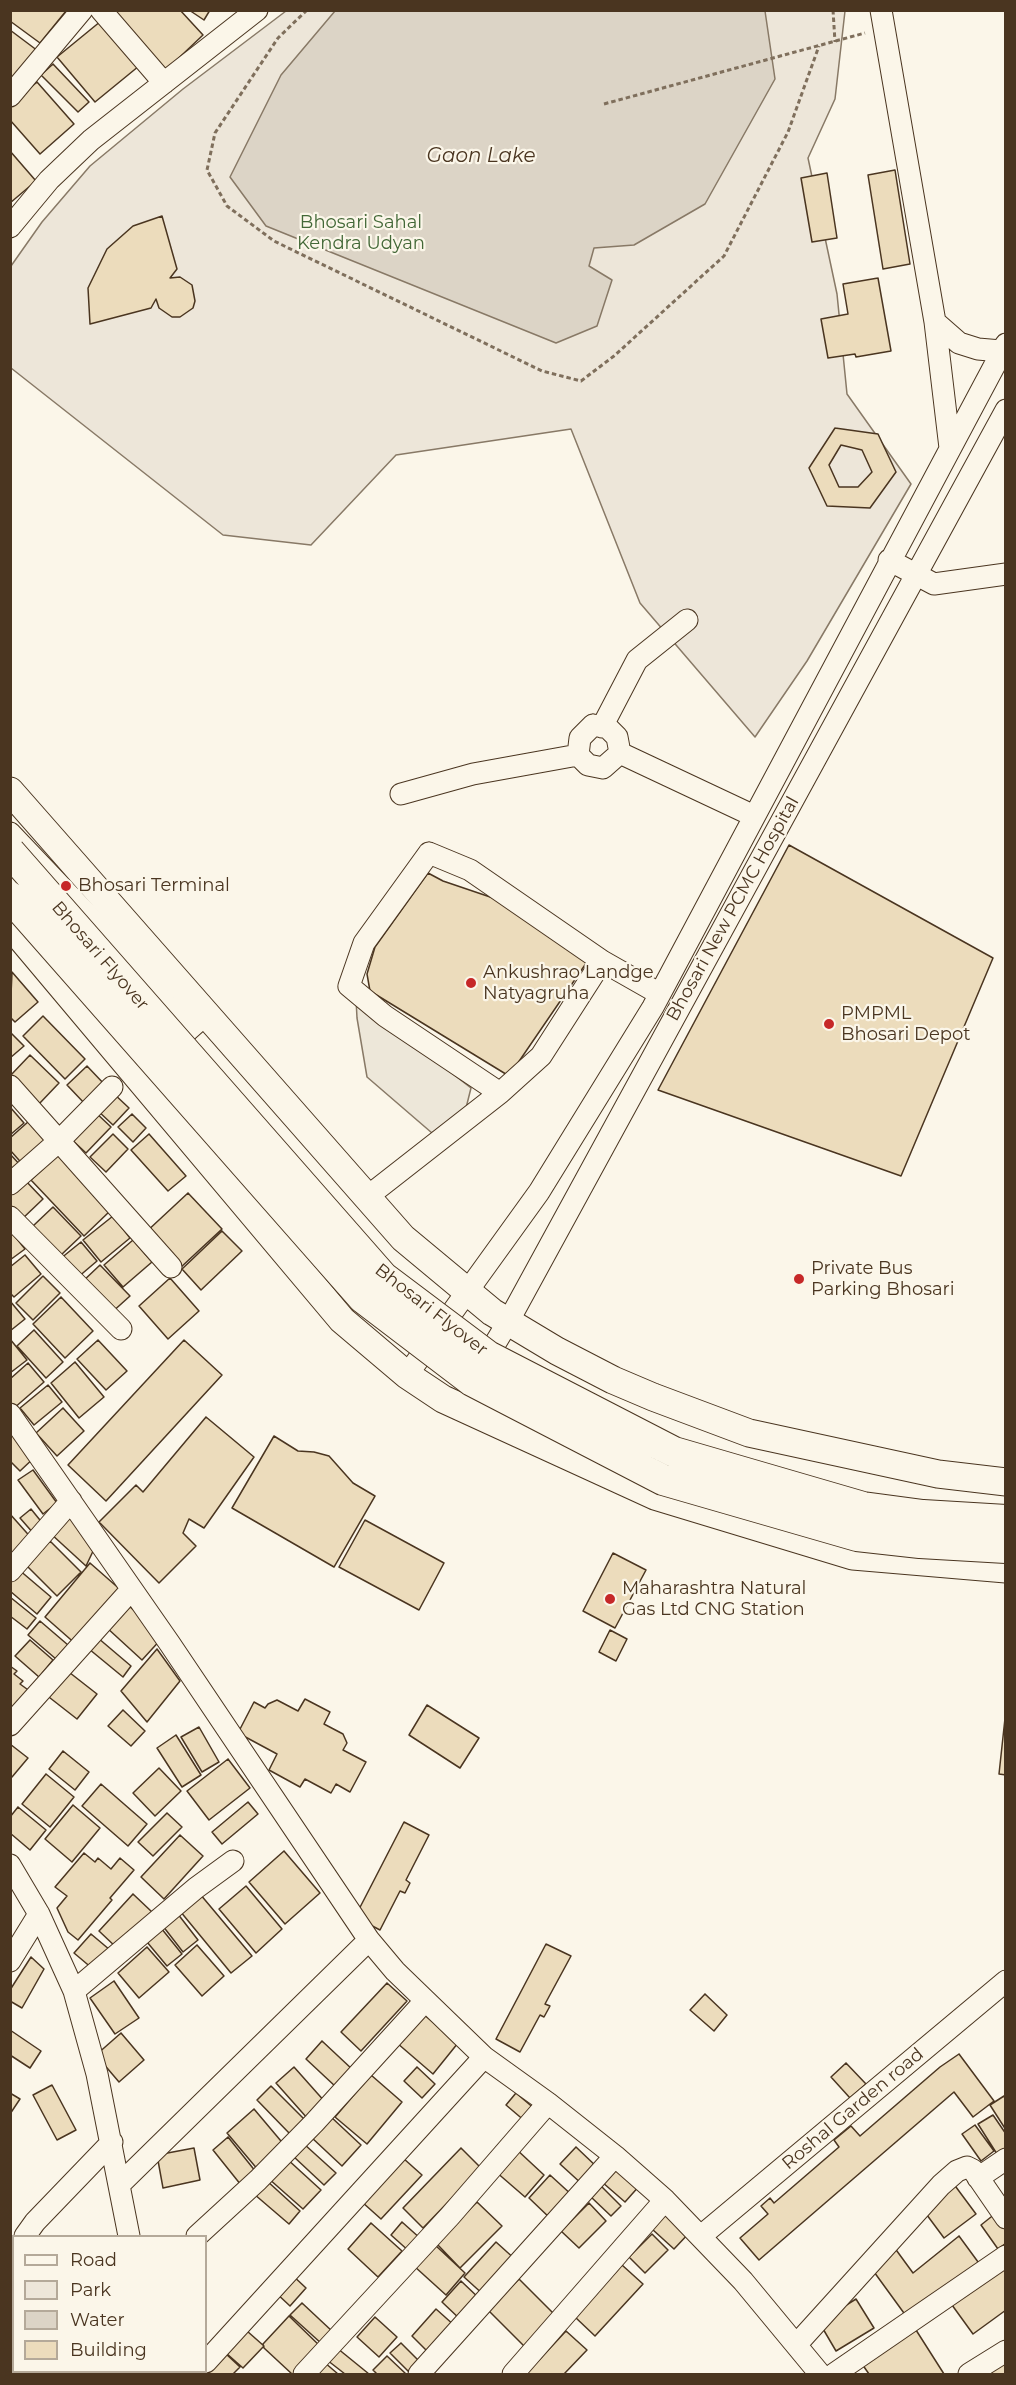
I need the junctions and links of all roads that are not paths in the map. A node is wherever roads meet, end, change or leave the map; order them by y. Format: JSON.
{"nodes":[{"id":1,"x":82,"y":10,"type":"edge"},
{"id":2,"x":101,"y":10,"type":"edge"},
{"id":3,"x":256,"y":10,"type":"edge"},
{"id":4,"x":882,"y":19,"type":"edge"},
{"id":5,"x":164,"y":83,"type":"junction"},
{"id":6,"x":10,"y":96,"type":"edge"},
{"id":7,"x":11,"y":225,"type":"edge"},
{"id":8,"x":935,"y":322,"type":"junction"},
{"id":9,"x":1001,"y":359,"type":"edge"},
{"id":10,"x":1005,"y":410,"type":"edge"},
{"id":11,"x":965,"y":420,"type":"junction"},
{"id":12,"x":992,"y":434,"type":"junction"},
{"id":13,"x":950,"y":448,"type":"junction"},
{"id":14,"x":889,"y":560,"type":"junction"},
{"id":15,"x":916,"y":574,"type":"junction"},
{"id":16,"x":1005,"y":574,"type":"edge"},
{"id":17,"x":687,"y":620,"type":"dead end"},
{"id":18,"x":602,"y":727,"type":"junction"},
{"id":19,"x":620,"y":753,"type":"junction"},
{"id":20,"x":578,"y":755,"type":"junction"},
{"id":21,"x":10,"y":791,"type":"edge"},
{"id":22,"x":401,"y":794,"type":"dead end"},
{"id":23,"x":754,"y":816,"type":"junction"},
{"id":24,"x":10,"y":833,"type":"edge"},
{"id":25,"x":10,"y":852,"type":"edge"},
{"id":26,"x":10,"y":897,"type":"edge"},
{"id":27,"x":10,"y":926,"type":"edge"},
{"id":28,"x":602,"y":961,"type":"junction"},
{"id":29,"x":660,"y":994,"type":"junction"},
{"id":30,"x":196,"y":1019,"type":"junction"},
{"id":31,"x":136,"y":1073,"type":"junction"},
{"id":32,"x":10,"y":1086,"type":"edge"},
{"id":33,"x":112,"y":1087,"type":"dead end"},
{"id":34,"x":500,"y":1093,"type":"junction"},
{"id":35,"x":59,"y":1141,"type":"junction"},
{"id":36,"x":10,"y":1184,"type":"edge"},
{"id":37,"x":367,"y":1197,"type":"junction"},
{"id":38,"x":10,"y":1217,"type":"edge"},
{"id":39,"x":171,"y":1267,"type":"dead end"},
{"id":40,"x":466,"y":1291,"type":"junction"},
{"id":41,"x":508,"y":1322,"type":"junction"},
{"id":42,"x":121,"y":1329,"type":"dead end"},
{"id":43,"x":407,"y":1375,"type":"junction"},
{"id":44,"x":457,"y":1407,"type":"junction"},
{"id":45,"x":10,"y":1414,"type":"edge"},
{"id":46,"x":1005,"y":1482,"type":"edge"},
{"id":47,"x":71,"y":1501,"type":"junction"},
{"id":48,"x":1005,"y":1520,"type":"edge"},
{"id":49,"x":1005,"y":1548,"type":"edge"},
{"id":50,"x":1005,"y":1569,"type":"edge"},
{"id":51,"x":10,"y":1571,"type":"edge"},
{"id":52,"x":131,"y":1590,"type":"junction"},
{"id":53,"x":10,"y":1725,"type":"edge"},
{"id":54,"x":233,"y":1861,"type":"dead end"},
{"id":55,"x":10,"y":1865,"type":"edge"},
{"id":56,"x":39,"y":1914,"type":"junction"},
{"id":57,"x":369,"y":1940,"type":"junction"},
{"id":58,"x":10,"y":1961,"type":"edge"},
{"id":59,"x":1005,"y":1981,"type":"edge"},
{"id":60,"x":74,"y":1991,"type":"junction"},
{"id":61,"x":425,"y":2001,"type":"junction"},
{"id":62,"x":484,"y":2057,"type":"junction"},
{"id":63,"x":548,"y":2103,"type":"junction"},
{"id":64,"x":111,"y":2142,"type":"junction"},
{"id":65,"x":615,"y":2156,"type":"junction"},
{"id":66,"x":1005,"y":2159,"type":"edge"},
{"id":67,"x":978,"y":2178,"type":"junction"},
{"id":68,"x":119,"y":2185,"type":"junction"},
{"id":69,"x":665,"y":2200,"type":"junction"},
{"id":70,"x":1005,"y":2218,"type":"edge"},
{"id":71,"x":26,"y":2235,"type":"edge"},
{"id":72,"x":129,"y":2235,"type":"edge"},
{"id":73,"x":197,"y":2235,"type":"edge"},
{"id":74,"x":702,"y":2236,"type":"junction"},
{"id":75,"x":1005,"y":2256,"type":"edge"},
{"id":76,"x":796,"y":2345,"type":"junction"},
{"id":77,"x":1005,"y":2351,"type":"edge"},
{"id":78,"x":207,"y":2361,"type":"edge"},
{"id":79,"x":304,"y":2374,"type":"edge"},
{"id":80,"x":419,"y":2374,"type":"edge"},
{"id":81,"x":513,"y":2374,"type":"edge"},
{"id":82,"x":820,"y":2374,"type":"edge"},
{"id":83,"x":834,"y":2374,"type":"edge"},
{"id":84,"x":969,"y":2374,"type":"edge"}],
"edges":[{"from":1,"to":6,"type":"street"},
{"from":2,"to":5,"type":"street"},
{"from":3,"to":5,"type":"street"},
{"from":4,"to":8,"type":"street"},
{"from":5,"to":7,"type":"street"},
{"from":8,"to":9,"type":"street"},
{"from":8,"to":13,"type":"street"},
{"from":9,"to":11,"type":"street","name":"Bhosari New PCMC Hospital"},
{"from":10,"to":12,"type":"street","name":"Bhosari New PCMC Hospital"},
{"from":11,"to":12,"type":"street"},
{"from":11,"to":13,"type":"street","name":"Bhosari New PCMC Hospital"},
{"from":12,"to":15,"type":"street","name":"Bhosari New PCMC Hospital"},
{"from":13,"to":14,"type":"street","name":"Bhosari New PCMC Hospital"},
{"from":14,"to":15,"type":"street"},
{"from":14,"to":23,"type":"street","name":"Bhosari New PCMC Hospital"},
{"from":15,"to":16,"type":"street"},
{"from":15,"to":41,"type":"street","name":"Bhosari New PCMC Hospital"},
{"from":17,"to":18,"type":"street"},
{"from":18,"to":19,"type":"street"},
{"from":18,"to":20,"type":"street"},
{"from":19,"to":20,"type":"street"},
{"from":19,"to":23,"type":"street"},
{"from":20,"to":22,"type":"street"},
{"from":21,"to":30,"type":"main road"},
{"from":23,"to":29,"type":"street","name":"Bhosari New PCMC Hospital"},
{"from":24,"to":30,"type":"street"},
{"from":25,"to":48,"type":"highway","name":"Bhosari Flyover","bridge":true},
{"from":26,"to":49,"type":"highway","name":"Bhosari Flyover","bridge":true},
{"from":27,"to":31,"type":"main road"},
{"from":28,"to":29,"type":"street"},
{"from":28,"to":34,"type":"street"},
{"from":28,"to":34,"type":"street"},
{"from":29,"to":40,"type":"street","name":"Bhosari New PCMC Hospital"},
{"from":30,"to":31,"type":"main road"},
{"from":30,"to":37,"type":"main road"},
{"from":31,"to":43,"type":"main road"},
{"from":32,"to":35,"type":"street"},
{"from":33,"to":35,"type":"street"},
{"from":34,"to":37,"type":"street"},
{"from":35,"to":36,"type":"street"},
{"from":35,"to":39,"type":"street"},
{"from":37,"to":40,"type":"main road"},
{"from":38,"to":42,"type":"street"},
{"from":40,"to":41,"type":"main road"},
{"from":40,"to":43,"type":"street","name":"Bhosari New PCMC Hospital"},
{"from":41,"to":44,"type":"street","name":"Bhosari New PCMC Hospital"},
{"from":41,"to":46,"type":"main road"},
{"from":43,"to":44,"type":"main road"},
{"from":44,"to":50,"type":"main road"},
{"from":45,"to":47,"type":"street"},
{"from":47,"to":51,"type":"street"},
{"from":47,"to":52,"type":"street"},
{"from":52,"to":53,"type":"street"},
{"from":52,"to":57,"type":"street"},
{"from":54,"to":60,"type":"street"},
{"from":55,"to":56,"type":"street"},
{"from":56,"to":58,"type":"street"},
{"from":56,"to":60,"type":"street"},
{"from":57,"to":61,"type":"street"},
{"from":57,"to":68,"type":"street"},
{"from":59,"to":74,"type":"street","name":"Roshal Garden road"},
{"from":60,"to":64,"type":"street"},
{"from":61,"to":62,"type":"street"},
{"from":61,"to":73,"type":"street"},
{"from":62,"to":63,"type":"street"},
{"from":62,"to":78,"type":"street"},
{"from":63,"to":65,"type":"street"},
{"from":63,"to":79,"type":"street"},
{"from":64,"to":68,"type":"street"},
{"from":64,"to":71,"type":"street"},
{"from":65,"to":69,"type":"street"},
{"from":65,"to":80,"type":"street"},
{"from":66,"to":67,"type":"street"},
{"from":67,"to":70,"type":"street"},
{"from":67,"to":76,"type":"street"},
{"from":68,"to":72,"type":"street"},
{"from":69,"to":74,"type":"street"},
{"from":69,"to":81,"type":"street"},
{"from":74,"to":76,"type":"street"},
{"from":75,"to":83,"type":"street"},
{"from":76,"to":82,"type":"street"},
{"from":77,"to":84,"type":"street"}]}
